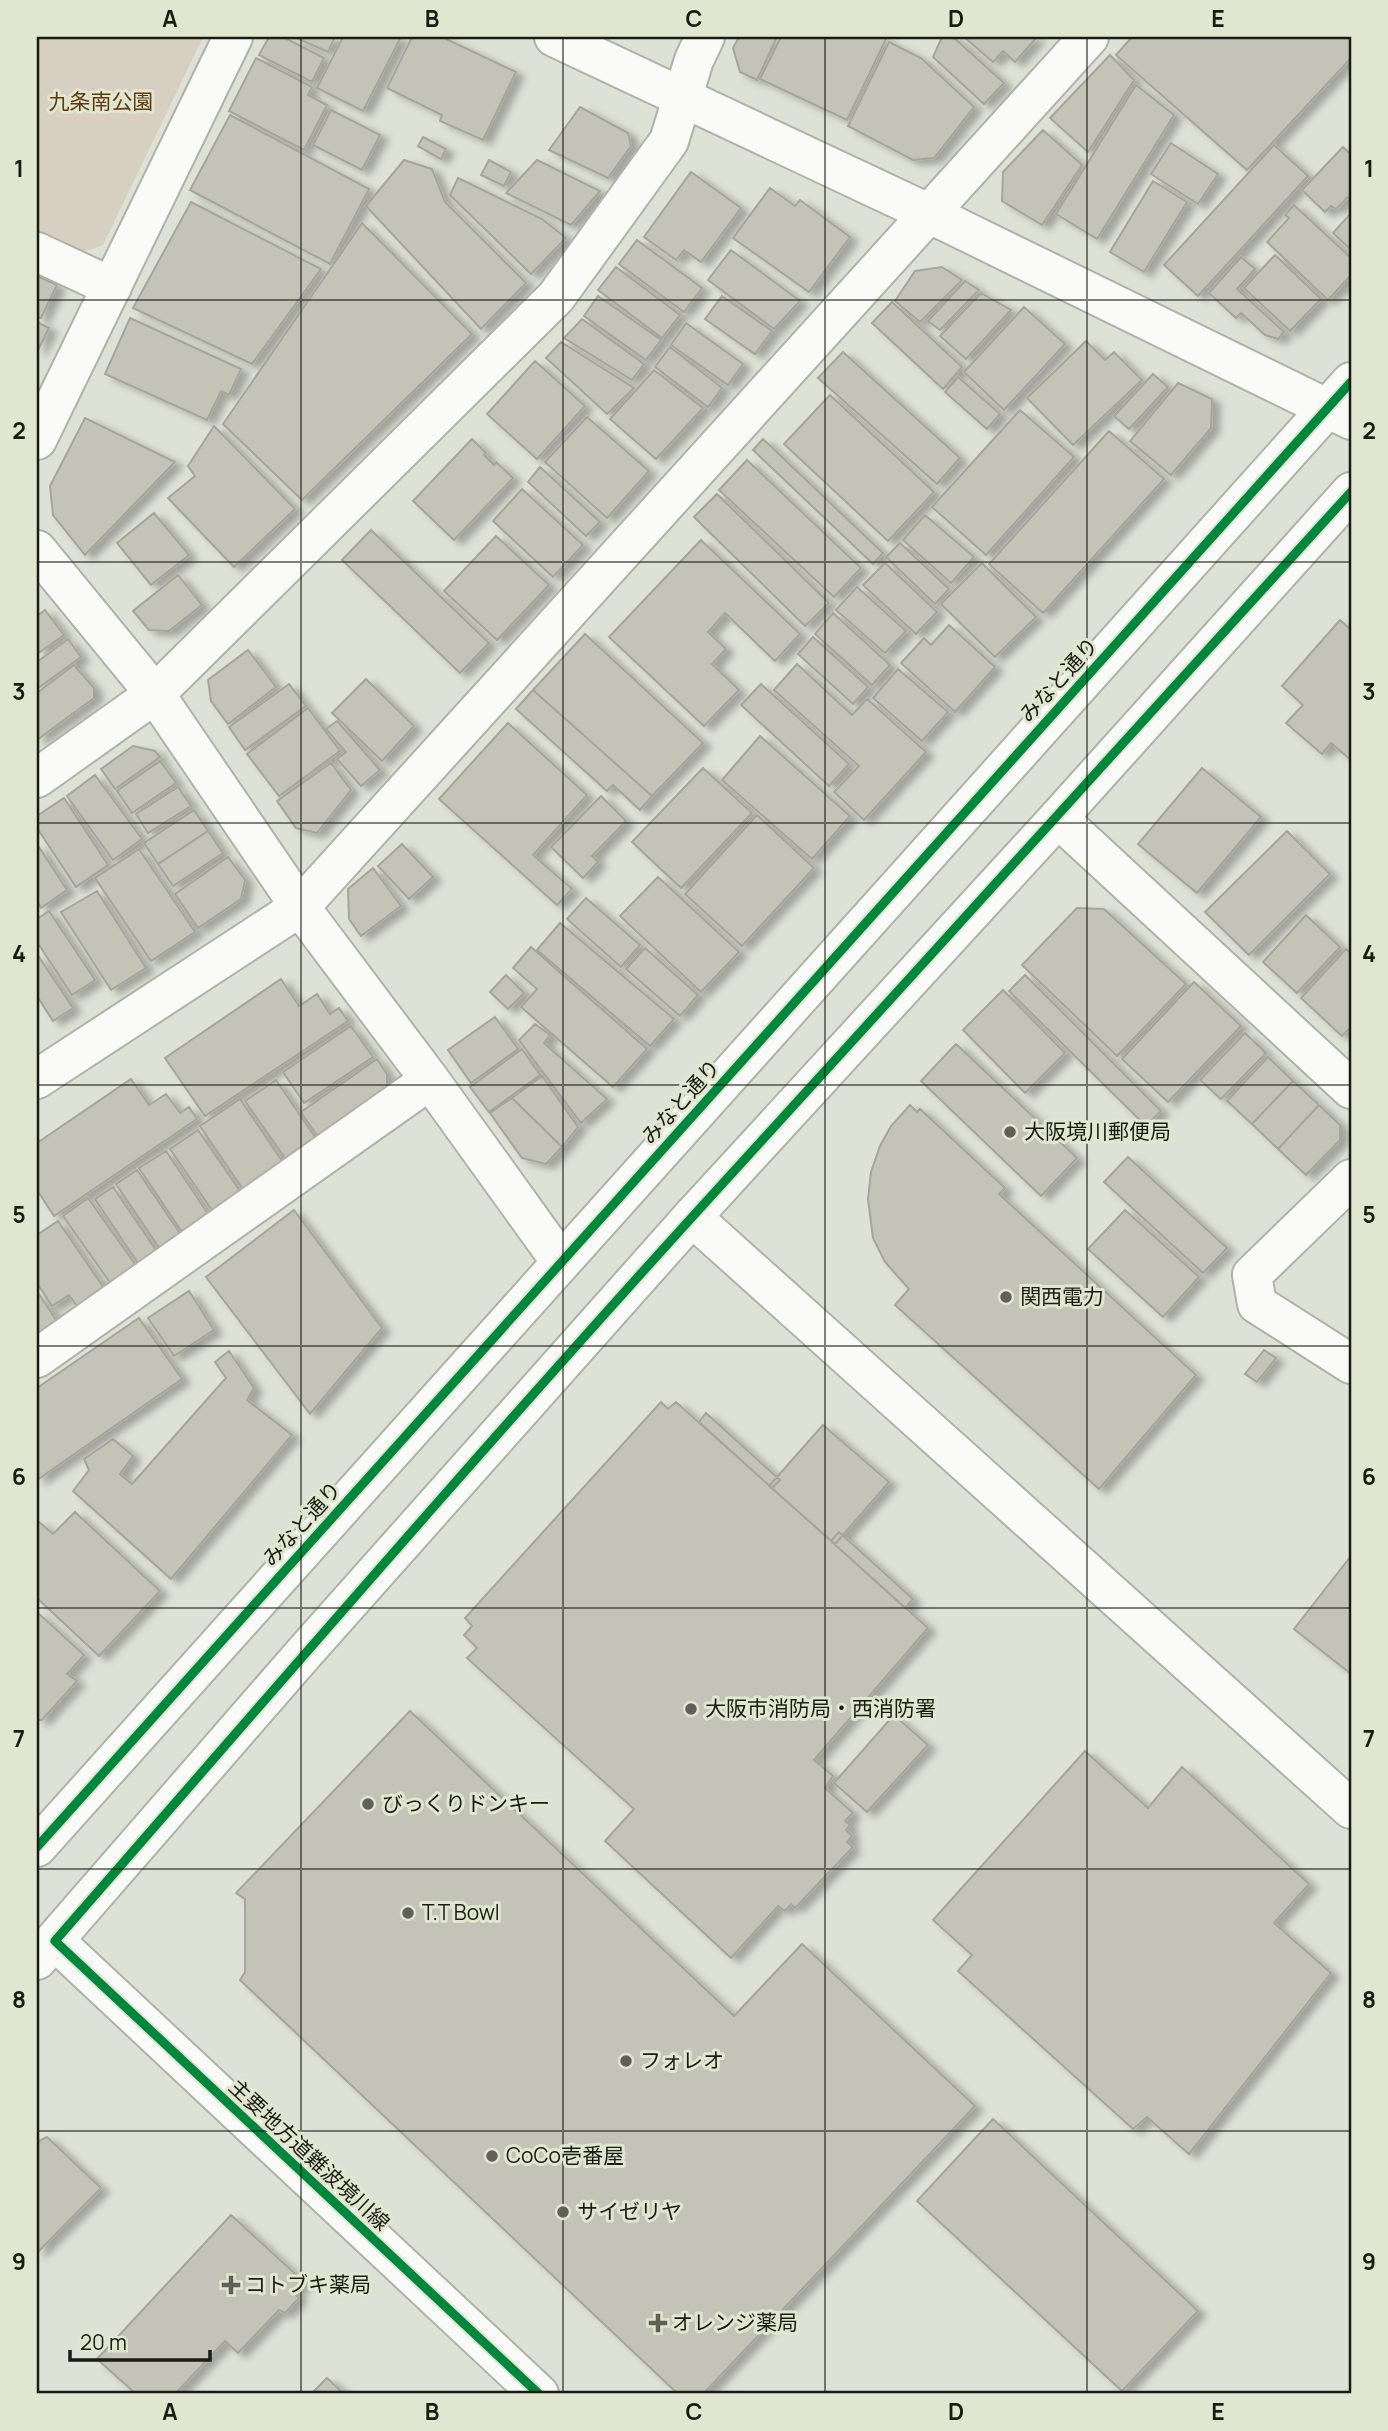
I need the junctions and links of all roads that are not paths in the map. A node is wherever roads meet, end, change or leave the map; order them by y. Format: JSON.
{"nodes":[{"id":1,"x":233,"y":37,"type":"edge"},
{"id":2,"x":554,"y":37,"type":"edge"},
{"id":3,"x":705,"y":37,"type":"edge"},
{"id":4,"x":1088,"y":37,"type":"edge"},
{"id":5,"x":683,"y":99,"type":"junction"},
{"id":6,"x":928,"y":213,"type":"junction"},
{"id":7,"x":37,"y":252,"type":"edge"},
{"id":8,"x":112,"y":287,"type":"junction"},
{"id":9,"x":1343,"y":403,"type":"edge"},
{"id":10,"x":37,"y":440,"type":"edge"},
{"id":11,"x":1351,"y":492,"type":"edge"},
{"id":12,"x":37,"y":550,"type":"edge"},
{"id":13,"x":155,"y":694,"type":"junction"},
{"id":14,"x":37,"y":778,"type":"edge"},
{"id":15,"x":1058,"y":818,"type":"junction"},
{"id":16,"x":300,"y":907,"type":"junction"},
{"id":17,"x":37,"y":1079,"type":"edge"},
{"id":18,"x":430,"y":1080,"type":"junction"},
{"id":19,"x":1351,"y":1089,"type":"edge"},
{"id":20,"x":1351,"y":1179,"type":"edge"},
{"id":21,"x":692,"y":1217,"type":"junction"},
{"id":22,"x":561,"y":1262,"type":"junction"},
{"id":23,"x":37,"y":1358,"type":"edge"},
{"id":24,"x":1351,"y":1364,"type":"edge"},
{"id":25,"x":1351,"y":1809,"type":"edge"},
{"id":26,"x":37,"y":1847,"type":"edge"},
{"id":27,"x":43,"y":1942,"type":"edge"},
{"id":28,"x":539,"y":2394,"type":"edge"}],
"edges":[{"from":1,"to":8,"type":"main road"},
{"from":2,"to":5,"type":"main road"},
{"from":3,"to":5,"type":"main road"},
{"from":4,"to":6,"type":"main road"},
{"from":5,"to":6,"type":"main road"},
{"from":5,"to":13,"type":"main road"},
{"from":6,"to":9,"type":"main road"},
{"from":6,"to":16,"type":"main road"},
{"from":7,"to":8,"type":"main road"},
{"from":8,"to":10,"type":"main road"},
{"from":9,"to":22,"type":"main road","name":"みなと通り"},
{"from":11,"to":15,"type":"main road"},
{"from":12,"to":13,"type":"main road"},
{"from":13,"to":14,"type":"main road"},
{"from":13,"to":16,"type":"main road"},
{"from":15,"to":19,"type":"main road"},
{"from":15,"to":21,"type":"main road"},
{"from":16,"to":17,"type":"main road"},
{"from":16,"to":18,"type":"main road"},
{"from":18,"to":22,"type":"main road"},
{"from":18,"to":23,"type":"main road"},
{"from":20,"to":24,"type":"main road"},
{"from":21,"to":25,"type":"main road"},
{"from":21,"to":27,"type":"main road"},
{"from":22,"to":26,"type":"main road","name":"みなと通り"},
{"from":27,"to":28,"type":"main road","name":"主要地方道難波境川線"}]}
